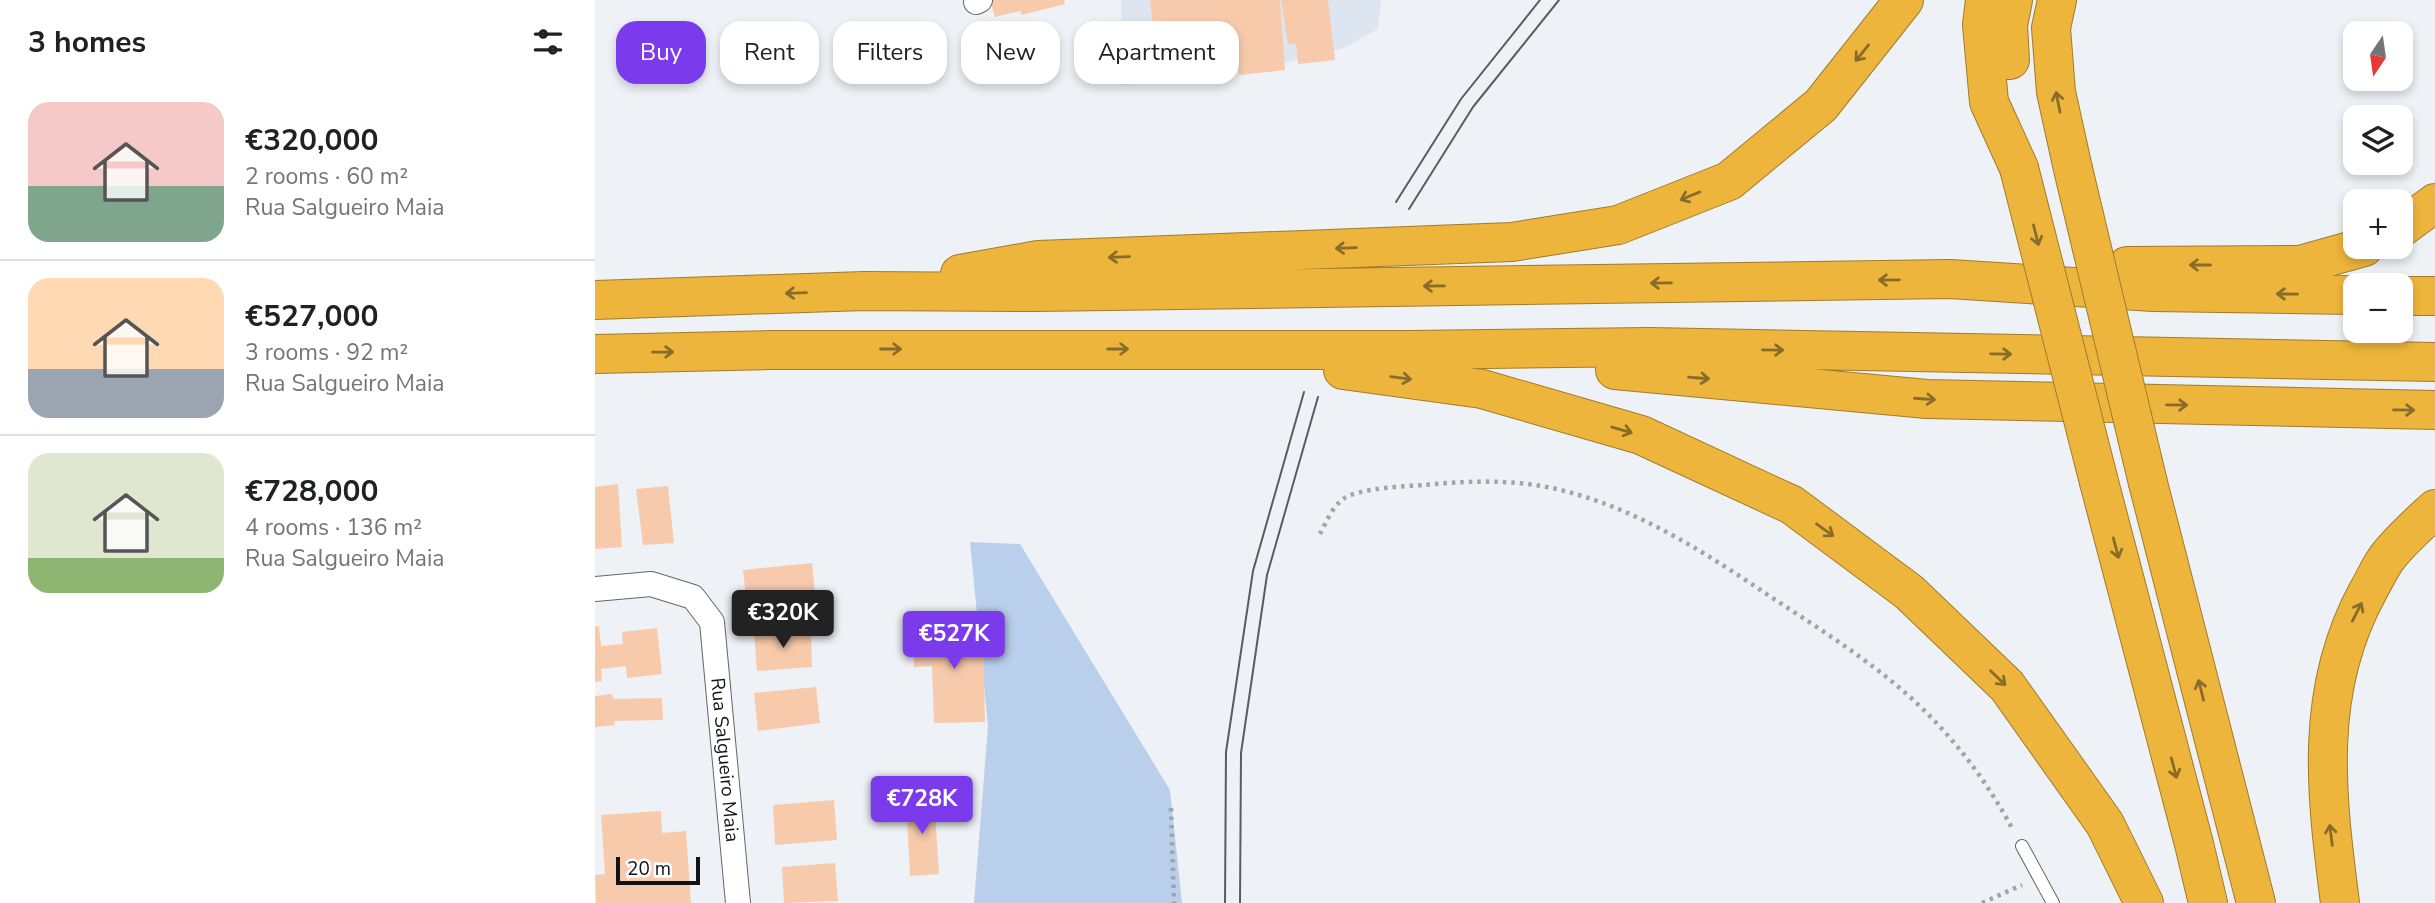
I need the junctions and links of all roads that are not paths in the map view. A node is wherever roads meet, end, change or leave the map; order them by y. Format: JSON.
{"nodes":[{"id":1,"x":1904,"y":0,"type":"edge"},
{"id":2,"x":1985,"y":0,"type":"edge"},
{"id":3,"x":2013,"y":0,"type":"edge"},
{"id":4,"x":2057,"y":0,"type":"edge"},
{"id":5,"x":2019,"y":168,"type":"junction"},
{"id":6,"x":2435,"y":203,"type":"edge"},
{"id":7,"x":2413,"y":219,"type":"edge"},
{"id":8,"x":2343,"y":253,"type":"edge"},
{"id":9,"x":1950,"y":279,"type":"junction"},
{"id":10,"x":864,"y":291,"type":"junction"},
{"id":11,"x":2343,"y":295,"type":"edge"},
{"id":12,"x":2413,"y":296,"type":"edge"},
{"id":13,"x":2435,"y":296,"type":"edge"},
{"id":14,"x":595,"y":300,"type":"edge"},
{"id":15,"x":1188,"y":348,"type":"junction"},
{"id":16,"x":1411,"y":350,"type":"junction"},
{"id":17,"x":595,"y":354,"type":"edge"},
{"id":18,"x":2435,"y":362,"type":"edge"},
{"id":19,"x":2435,"y":411,"type":"edge"},
{"id":20,"x":2435,"y":509,"type":"edge"},
{"id":21,"x":595,"y":589,"type":"edge"},
{"id":22,"x":2022,"y":846,"type":"road end"},
{"id":23,"x":739,"y":903,"type":"edge"},
{"id":24,"x":2053,"y":903,"type":"edge"},
{"id":25,"x":2144,"y":903,"type":"edge"},
{"id":26,"x":2208,"y":903,"type":"edge"},
{"id":27,"x":2256,"y":903,"type":"edge"},
{"id":28,"x":2340,"y":903,"type":"edge"}],
"edges":[{"from":1,"to":10,"type":"highway","one_way":true},
{"from":2,"to":5,"type":"highway"},
{"from":3,"to":5,"type":"highway"},
{"from":27,"to":4,"type":"highway","one_way":true,"bridge":true},
{"from":5,"to":26,"type":"highway","one_way":true,"bridge":true},
{"from":6,"to":7,"type":"highway"},
{"from":8,"to":9,"type":"highway","one_way":true},
{"from":9,"to":10,"type":"highway","one_way":true},
{"from":11,"to":9,"type":"highway","one_way":true},
{"from":10,"to":14,"type":"highway","one_way":true},
{"from":12,"to":13,"type":"highway"},
{"from":15,"to":16,"type":"highway"},
{"from":17,"to":15,"type":"highway","one_way":true},
{"from":15,"to":25,"type":"highway","one_way":true},
{"from":16,"to":18,"type":"highway","one_way":true},
{"from":16,"to":19,"type":"highway","one_way":true},
{"from":28,"to":20,"type":"highway","one_way":true},
{"from":21,"to":23,"type":"street","name":"Rua Salgueiro Maia"},
{"from":22,"to":24,"type":"lane"}]}
